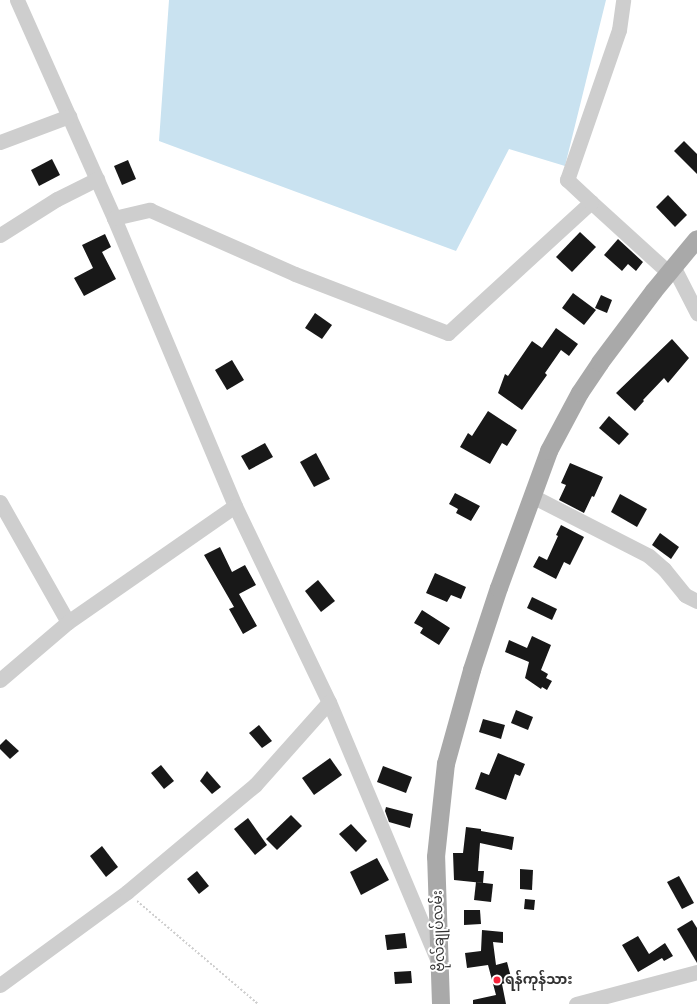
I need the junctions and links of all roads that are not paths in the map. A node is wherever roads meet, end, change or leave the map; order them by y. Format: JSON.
{"nodes":[{"id":1,"x":17,"y":0,"type":"edge"},
{"id":2,"x":622,"y":0,"type":"edge"},
{"id":3,"x":69,"y":116,"type":"junction"},
{"id":4,"x":0,"y":142,"type":"edge"},
{"id":5,"x":97,"y":179,"type":"junction"},
{"id":6,"x":591,"y":202,"type":"junction"},
{"id":7,"x":114,"y":218,"type":"junction"},
{"id":8,"x":0,"y":235,"type":"edge"},
{"id":9,"x":697,"y":239,"type":"edge"},
{"id":10,"x":672,"y":271,"type":"junction"},
{"id":11,"x":697,"y":288,"type":"edge"},
{"id":12,"x":697,"y":313,"type":"edge"},
{"id":13,"x":532,"y":496,"type":"junction"},
{"id":14,"x":0,"y":502,"type":"edge"},
{"id":15,"x":235,"y":506,"type":"junction"},
{"id":16,"x":697,"y":601,"type":"edge"},
{"id":17,"x":68,"y":622,"type":"junction"},
{"id":18,"x":0,"y":680,"type":"edge"},
{"id":19,"x":329,"y":702,"type":"junction"},
{"id":20,"x":440,"y":966,"type":"junction"},
{"id":21,"x":697,"y":972,"type":"edge"},
{"id":22,"x":0,"y":985,"type":"edge"},
{"id":23,"x":440,"y":1004,"type":"edge"},
{"id":24,"x":576,"y":1004,"type":"edge"}],
"edges":[{"from":1,"to":3,"type":"street"},
{"from":2,"to":6,"type":"street"},
{"from":3,"to":4,"type":"street"},
{"from":3,"to":5,"type":"street"},
{"from":5,"to":7,"type":"street"},
{"from":5,"to":8,"type":"street"},
{"from":6,"to":7,"type":"street"},
{"from":6,"to":10,"type":"street"},
{"from":7,"to":15,"type":"street"},
{"from":9,"to":10,"type":"main road","name":"ဗိုလ်ချုပ်လမ်း"},
{"from":10,"to":11,"type":"street"},
{"from":10,"to":12,"type":"street"},
{"from":10,"to":13,"type":"main road","name":"ဗိုလ်ချုပ်လမ်း"},
{"from":13,"to":16,"type":"street"},
{"from":13,"to":20,"type":"main road","name":"ဗိုလ်ချုပ်လမ်း"},
{"from":14,"to":17,"type":"street"},
{"from":15,"to":17,"type":"street"},
{"from":15,"to":19,"type":"street"},
{"from":17,"to":18,"type":"street"},
{"from":19,"to":20,"type":"street"},
{"from":19,"to":22,"type":"street"},
{"from":20,"to":23,"type":"main road","name":"ဗိုလ်ချုပ်လမ်း"},
{"from":21,"to":24,"type":"street"}]}
